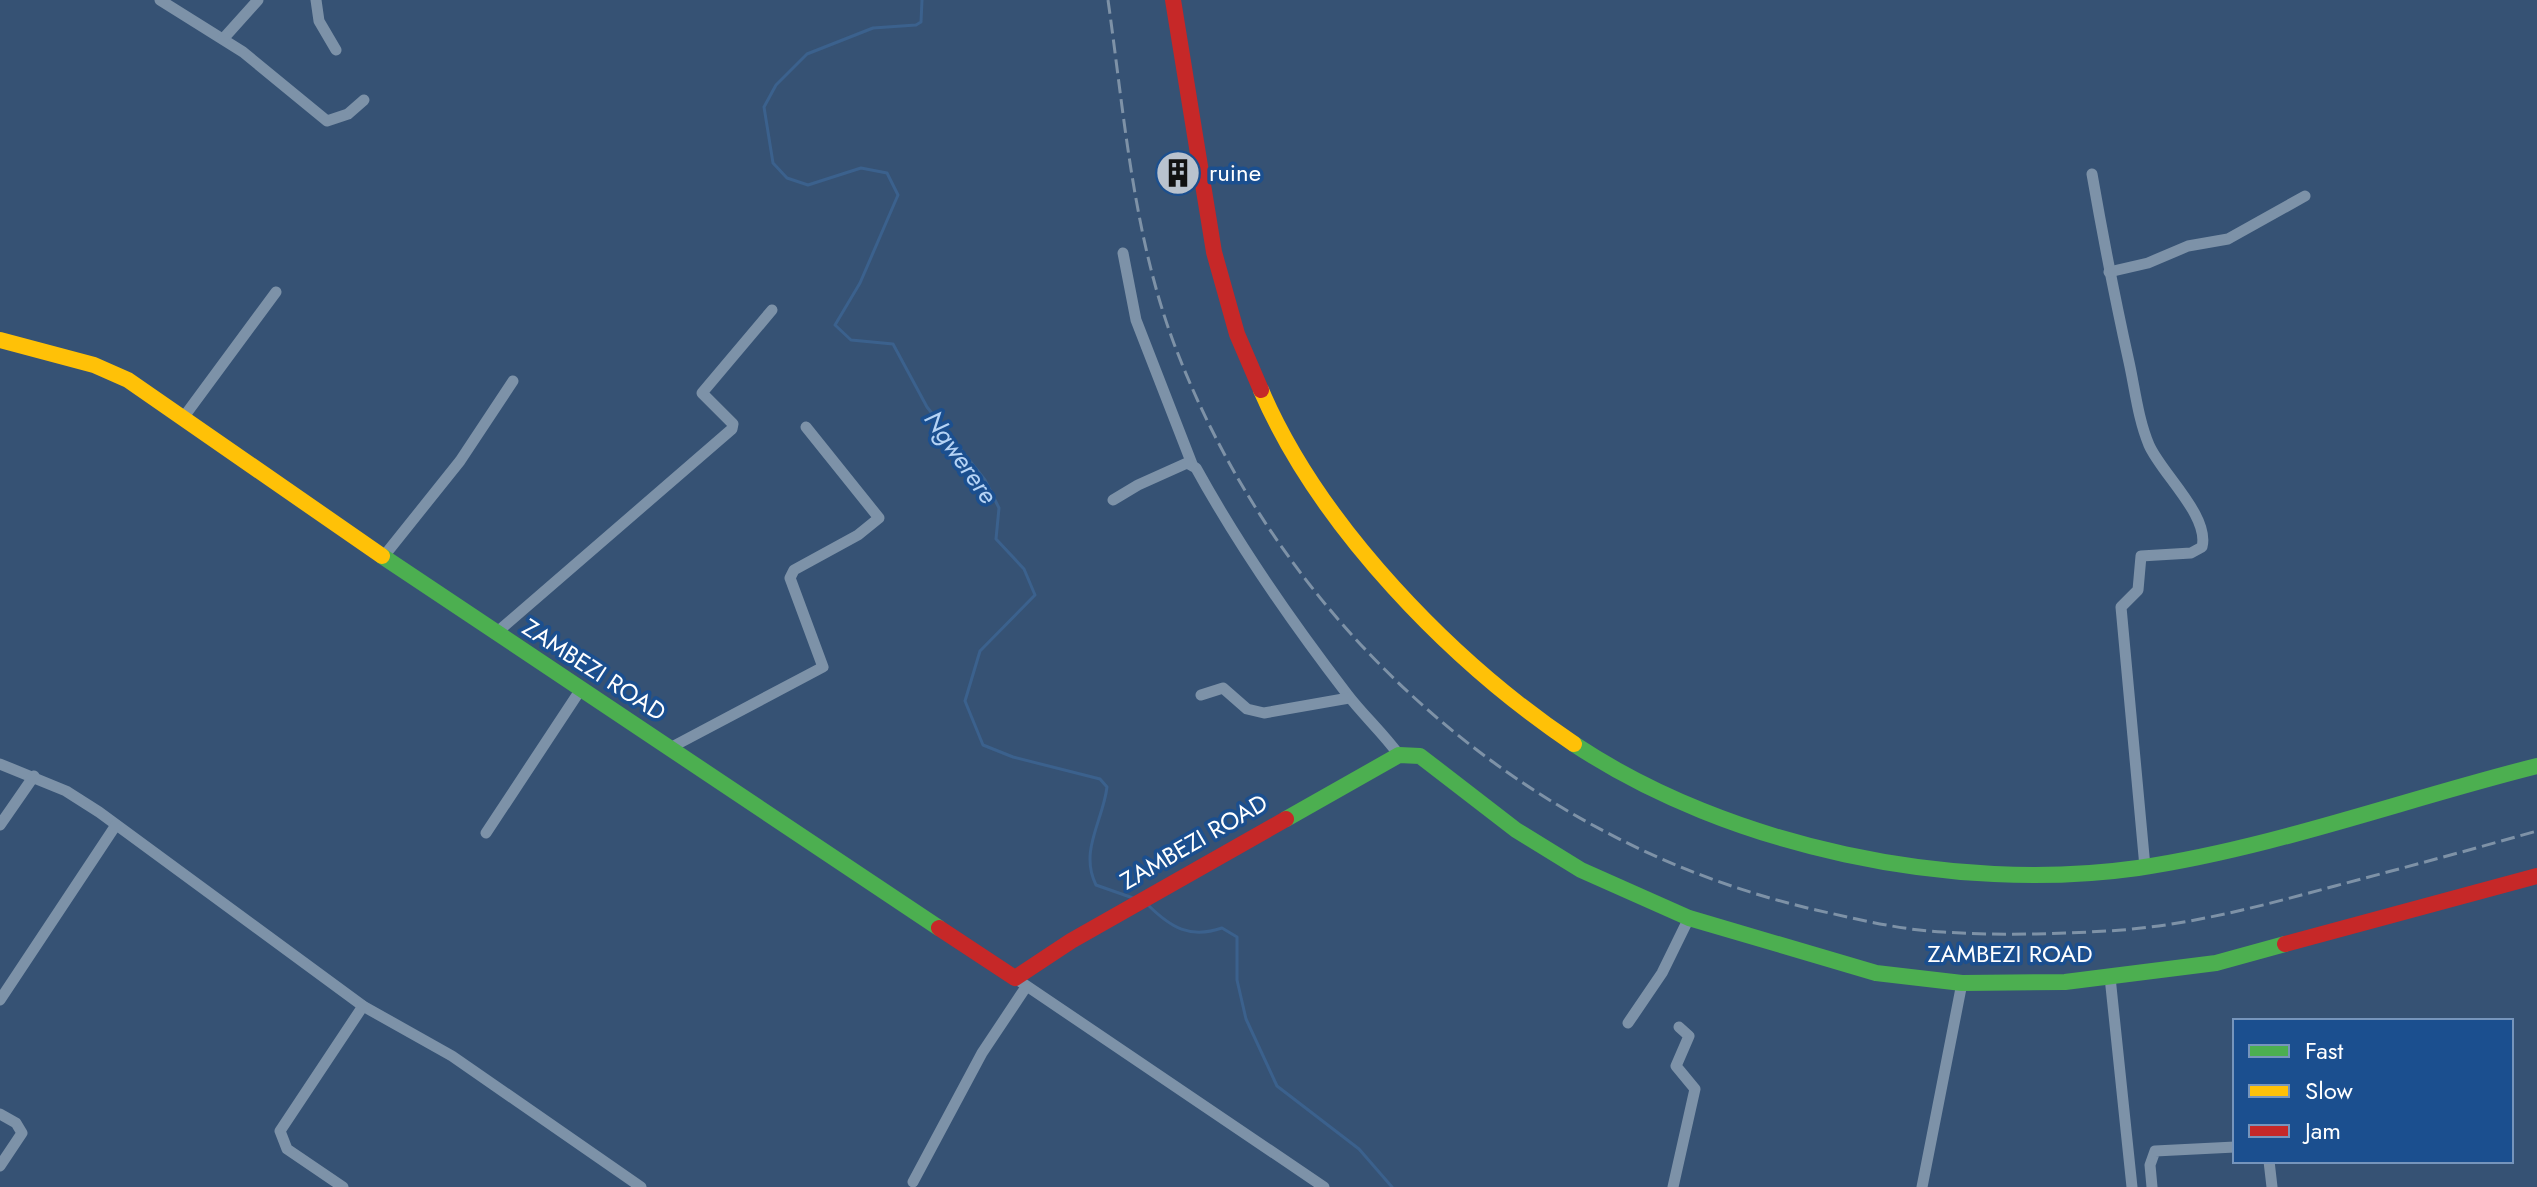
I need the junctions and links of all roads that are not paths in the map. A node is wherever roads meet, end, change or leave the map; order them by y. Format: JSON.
{"nodes":[{"id":1,"x":160,"y":0,"type":"edge"},
{"id":2,"x":258,"y":0,"type":"edge"},
{"id":3,"x":316,"y":0,"type":"edge"},
{"id":4,"x":1173,"y":0,"type":"edge"},
{"id":5,"x":223,"y":39,"type":"junction"},
{"id":6,"x":336,"y":50,"type":"dead end"},
{"id":7,"x":364,"y":100,"type":"dead end"},
{"id":8,"x":2092,"y":174,"type":"dead end"},
{"id":9,"x":2305,"y":196,"type":"dead end"},
{"id":10,"x":1123,"y":253,"type":"dead end"},
{"id":11,"x":2109,"y":272,"type":"junction"},
{"id":12,"x":276,"y":292,"type":"dead end"},
{"id":13,"x":772,"y":310,"type":"dead end"},
{"id":14,"x":0,"y":340,"type":"edge"},
{"id":15,"x":513,"y":381,"type":"dead end"},
{"id":16,"x":183,"y":418,"type":"junction"},
{"id":17,"x":806,"y":427,"type":"dead end"},
{"id":18,"x":1192,"y":464,"type":"junction"},
{"id":19,"x":1113,"y":500,"type":"dead end"},
{"id":20,"x":384,"y":556,"type":"junction"},
{"id":21,"x":495,"y":634,"type":"junction"},
{"id":22,"x":581,"y":689,"type":"junction"},
{"id":23,"x":1201,"y":695,"type":"dead end"},
{"id":24,"x":1349,"y":698,"type":"junction"},
{"id":25,"x":670,"y":748,"type":"junction"},
{"id":26,"x":1399,"y":755,"type":"junction"},
{"id":27,"x":0,"y":764,"type":"edge"},
{"id":28,"x":2537,"y":766,"type":"edge"},
{"id":29,"x":34,"y":776,"type":"junction"},
{"id":30,"x":0,"y":825,"type":"edge"},
{"id":31,"x":116,"y":825,"type":"junction"},
{"id":32,"x":486,"y":833,"type":"dead end"},
{"id":33,"x":2145,"y":867,"type":"junction"},
{"id":34,"x":2537,"y":876,"type":"edge"},
{"id":35,"x":1689,"y":918,"type":"junction"},
{"id":36,"x":2110,"y":977,"type":"junction"},
{"id":37,"x":1020,"y":983,"type":"junction"},
{"id":38,"x":1962,"y":983,"type":"junction"},
{"id":39,"x":0,"y":1000,"type":"edge"},
{"id":40,"x":363,"y":1006,"type":"junction"},
{"id":41,"x":1628,"y":1023,"type":"dead end"},
{"id":42,"x":1679,"y":1027,"type":"dead end"},
{"id":43,"x":0,"y":1114,"type":"edge"},
{"id":44,"x":2233,"y":1147,"type":"edge"},
{"id":45,"x":2269,"y":1163,"type":"edge"},
{"id":46,"x":0,"y":1166,"type":"edge"},
{"id":47,"x":913,"y":1182,"type":"dead end"},
{"id":48,"x":343,"y":1187,"type":"edge"},
{"id":49,"x":641,"y":1187,"type":"edge"},
{"id":50,"x":1324,"y":1187,"type":"edge"},
{"id":51,"x":1673,"y":1187,"type":"edge"},
{"id":52,"x":1922,"y":1187,"type":"edge"},
{"id":53,"x":2132,"y":1187,"type":"edge"},
{"id":54,"x":2152,"y":1187,"type":"edge"},
{"id":55,"x":2272,"y":1187,"type":"edge"}],
"edges":[{"from":1,"to":5,"type":"street"},
{"from":2,"to":5,"type":"street"},
{"from":3,"to":6,"type":"street"},
{"from":4,"to":33,"type":"main road"},
{"from":5,"to":7,"type":"street"},
{"from":8,"to":11,"type":"street"},
{"from":9,"to":11,"type":"street"},
{"from":10,"to":18,"type":"street"},
{"from":11,"to":33,"type":"street"},
{"from":12,"to":16,"type":"street"},
{"from":13,"to":21,"type":"street"},
{"from":14,"to":16,"type":"main road","name":"ZAMBEZI ROAD"},
{"from":15,"to":20,"type":"street"},
{"from":16,"to":20,"type":"main road","name":"ZAMBEZI ROAD"},
{"from":17,"to":25,"type":"street"},
{"from":18,"to":19,"type":"street"},
{"from":18,"to":24,"type":"street"},
{"from":20,"to":21,"type":"main road","name":"ZAMBEZI ROAD"},
{"from":21,"to":22,"type":"main road","name":"ZAMBEZI ROAD"},
{"from":22,"to":25,"type":"main road","name":"ZAMBEZI ROAD"},
{"from":22,"to":32,"type":"street"},
{"from":23,"to":24,"type":"street"},
{"from":24,"to":26,"type":"street"},
{"from":25,"to":37,"type":"main road","name":"ZAMBEZI ROAD"},
{"from":26,"to":35,"type":"main road","name":"ZAMBEZI ROAD"},
{"from":26,"to":37,"type":"main road","name":"ZAMBEZI ROAD"},
{"from":27,"to":29,"type":"street"},
{"from":28,"to":33,"type":"main road"},
{"from":29,"to":30,"type":"street"},
{"from":29,"to":31,"type":"street"},
{"from":31,"to":39,"type":"street"},
{"from":31,"to":40,"type":"street"},
{"from":34,"to":36,"type":"main road","name":"ZAMBEZI ROAD"},
{"from":35,"to":38,"type":"main road","name":"ZAMBEZI ROAD"},
{"from":35,"to":41,"type":"street"},
{"from":36,"to":38,"type":"main road","name":"ZAMBEZI ROAD"},
{"from":36,"to":53,"type":"street"},
{"from":37,"to":47,"type":"street"},
{"from":37,"to":50,"type":"street"},
{"from":38,"to":52,"type":"street"},
{"from":40,"to":48,"type":"street"},
{"from":40,"to":49,"type":"street"},
{"from":42,"to":51,"type":"street"},
{"from":43,"to":46,"type":"street"},
{"from":44,"to":54,"type":"street"},
{"from":45,"to":55,"type":"street"}]}
